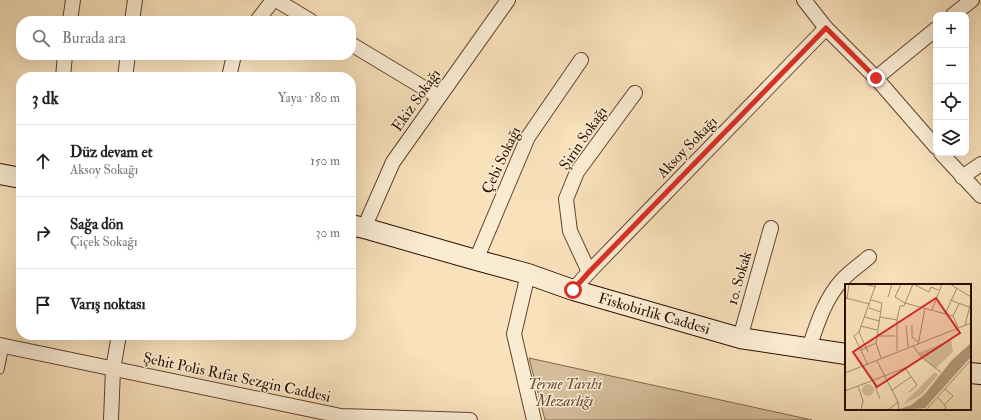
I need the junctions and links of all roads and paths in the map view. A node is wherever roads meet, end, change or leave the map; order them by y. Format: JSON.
{"nodes":[{"id":1,"x":73,"y":0,"type":"edge"},
{"id":2,"x":135,"y":0,"type":"edge"},
{"id":3,"x":275,"y":0,"type":"edge"},
{"id":4,"x":508,"y":0,"type":"edge"},
{"id":5,"x":804,"y":0,"type":"edge"},
{"id":6,"x":972,"y":0,"type":"edge"},
{"id":7,"x":957,"y":12,"type":"edge"},
{"id":8,"x":71,"y":16,"type":"edge"},
{"id":9,"x":133,"y":16,"type":"edge"},
{"id":10,"x":261,"y":16,"type":"edge"},
{"id":11,"x":302,"y":16,"type":"edge"},
{"id":12,"x":826,"y":28,"type":"junction"},
{"id":13,"x":933,"y":31,"type":"edge"},
{"id":14,"x":356,"y":47,"type":"edge"},
{"id":15,"x":65,"y":60,"type":"edge"},
{"id":16,"x":127,"y":60,"type":"edge"},
{"id":17,"x":233,"y":60,"type":"edge"},
{"id":18,"x":581,"y":60,"type":"dead end"},
{"id":19,"x":63,"y":72,"type":"edge"},
{"id":20,"x":126,"y":72,"type":"edge"},
{"id":21,"x":229,"y":72,"type":"edge"},
{"id":22,"x":876,"y":78,"type":"junction"},
{"id":23,"x":635,"y":93,"type":"dead end"},
{"id":24,"x":439,"y":97,"type":"junction"},
{"id":25,"x":933,"y":144,"type":"edge"},
{"id":26,"x":944,"y":156,"type":"edge"},
{"id":27,"x":981,"y":164,"type":"edge"},
{"id":28,"x":0,"y":174,"type":"edge"},
{"id":29,"x":16,"y":177,"type":"edge"},
{"id":30,"x":962,"y":177,"type":"junction"},
{"id":31,"x":981,"y":196,"type":"edge"},
{"id":32,"x":357,"y":226,"type":"edge"},
{"id":33,"x":771,"y":228,"type":"dead end"},
{"id":34,"x":869,"y":257,"type":"dead end"},
{"id":35,"x":476,"y":260,"type":"junction"},
{"id":36,"x":589,"y":272,"type":"junction"},
{"id":37,"x":528,"y":274,"type":"junction"},
{"id":38,"x":573,"y":290,"type":"junction"},
{"id":39,"x":740,"y":338,"type":"junction"},
{"id":40,"x":118,"y":340,"type":"edge"},
{"id":41,"x":2,"y":346,"type":"edge"},
{"id":42,"x":809,"y":348,"type":"junction"},
{"id":43,"x":845,"y":354,"type":"edge"},
{"id":44,"x":113,"y":369,"type":"junction"},
{"id":45,"x":0,"y":370,"type":"edge"},
{"id":46,"x":971,"y":373,"type":"edge"},
{"id":47,"x":981,"y":374,"type":"edge"},
{"id":48,"x":341,"y":418,"type":"edge"},
{"id":49,"x":111,"y":420,"type":"edge"},
{"id":50,"x":470,"y":420,"type":"edge"},
{"id":51,"x":534,"y":420,"type":"edge"}],
"edges":[{"from":1,"to":8,"type":"street"},
{"from":2,"to":9,"type":"street"},
{"from":3,"to":10,"type":"street"},
{"from":3,"to":11,"type":"street"},
{"from":4,"to":24,"type":"street","name":"Ekiz Sokağı"},
{"from":5,"to":12,"type":"street"},
{"from":6,"to":7,"type":"street"},
{"from":12,"to":22,"type":"street"},
{"from":12,"to":36,"type":"street","name":"Aksoy Sokağı"},
{"from":13,"to":22,"type":"street"},
{"from":14,"to":24,"type":"street"},
{"from":15,"to":19,"type":"street"},
{"from":16,"to":20,"type":"street"},
{"from":17,"to":21,"type":"street"},
{"from":18,"to":35,"type":"street","name":"Çebi Sokağı"},
{"from":22,"to":25,"type":"street"},
{"from":23,"to":36,"type":"street","name":"Şirin Sokağı"},
{"from":24,"to":32,"type":"street","name":"Ekiz Sokağı"},
{"from":26,"to":30,"type":"street"},
{"from":27,"to":30,"type":"street"},
{"from":28,"to":29,"type":"main road"},
{"from":30,"to":31,"type":"street"},
{"from":32,"to":35,"type":"main road","name":"Fiskobirlik Caddesi"},
{"from":33,"to":39,"type":"street","name":"10. Sokak"},
{"from":34,"to":42,"type":"street"},
{"from":35,"to":37,"type":"main road","name":"Fiskobirlik Caddesi"},
{"from":36,"to":38,"type":"street","name":"Aksoy Sokağı"},
{"from":37,"to":38,"type":"main road","name":"Fiskobirlik Caddesi"},
{"from":37,"to":51,"type":"street"},
{"from":38,"to":39,"type":"main road","name":"Fiskobirlik Caddesi"},
{"from":39,"to":42,"type":"main road","name":"Fiskobirlik Caddesi"},
{"from":40,"to":44,"type":"street"},
{"from":41,"to":44,"type":"street","name":"Şehit Polis Rıfat Sezgin Caddesi"},
{"from":41,"to":45,"type":"lane"},
{"from":42,"to":43,"type":"main road","name":"Fiskobirlik Caddesi"},
{"from":44,"to":48,"type":"street","name":"Şehit Polis Rıfat Sezgin Caddesi"},
{"from":44,"to":49,"type":"street"},
{"from":46,"to":47,"type":"main road"},
{"from":48,"to":50,"type":"street","name":"Şehit Polis Rıfat Sezgin Caddesi"}]}
